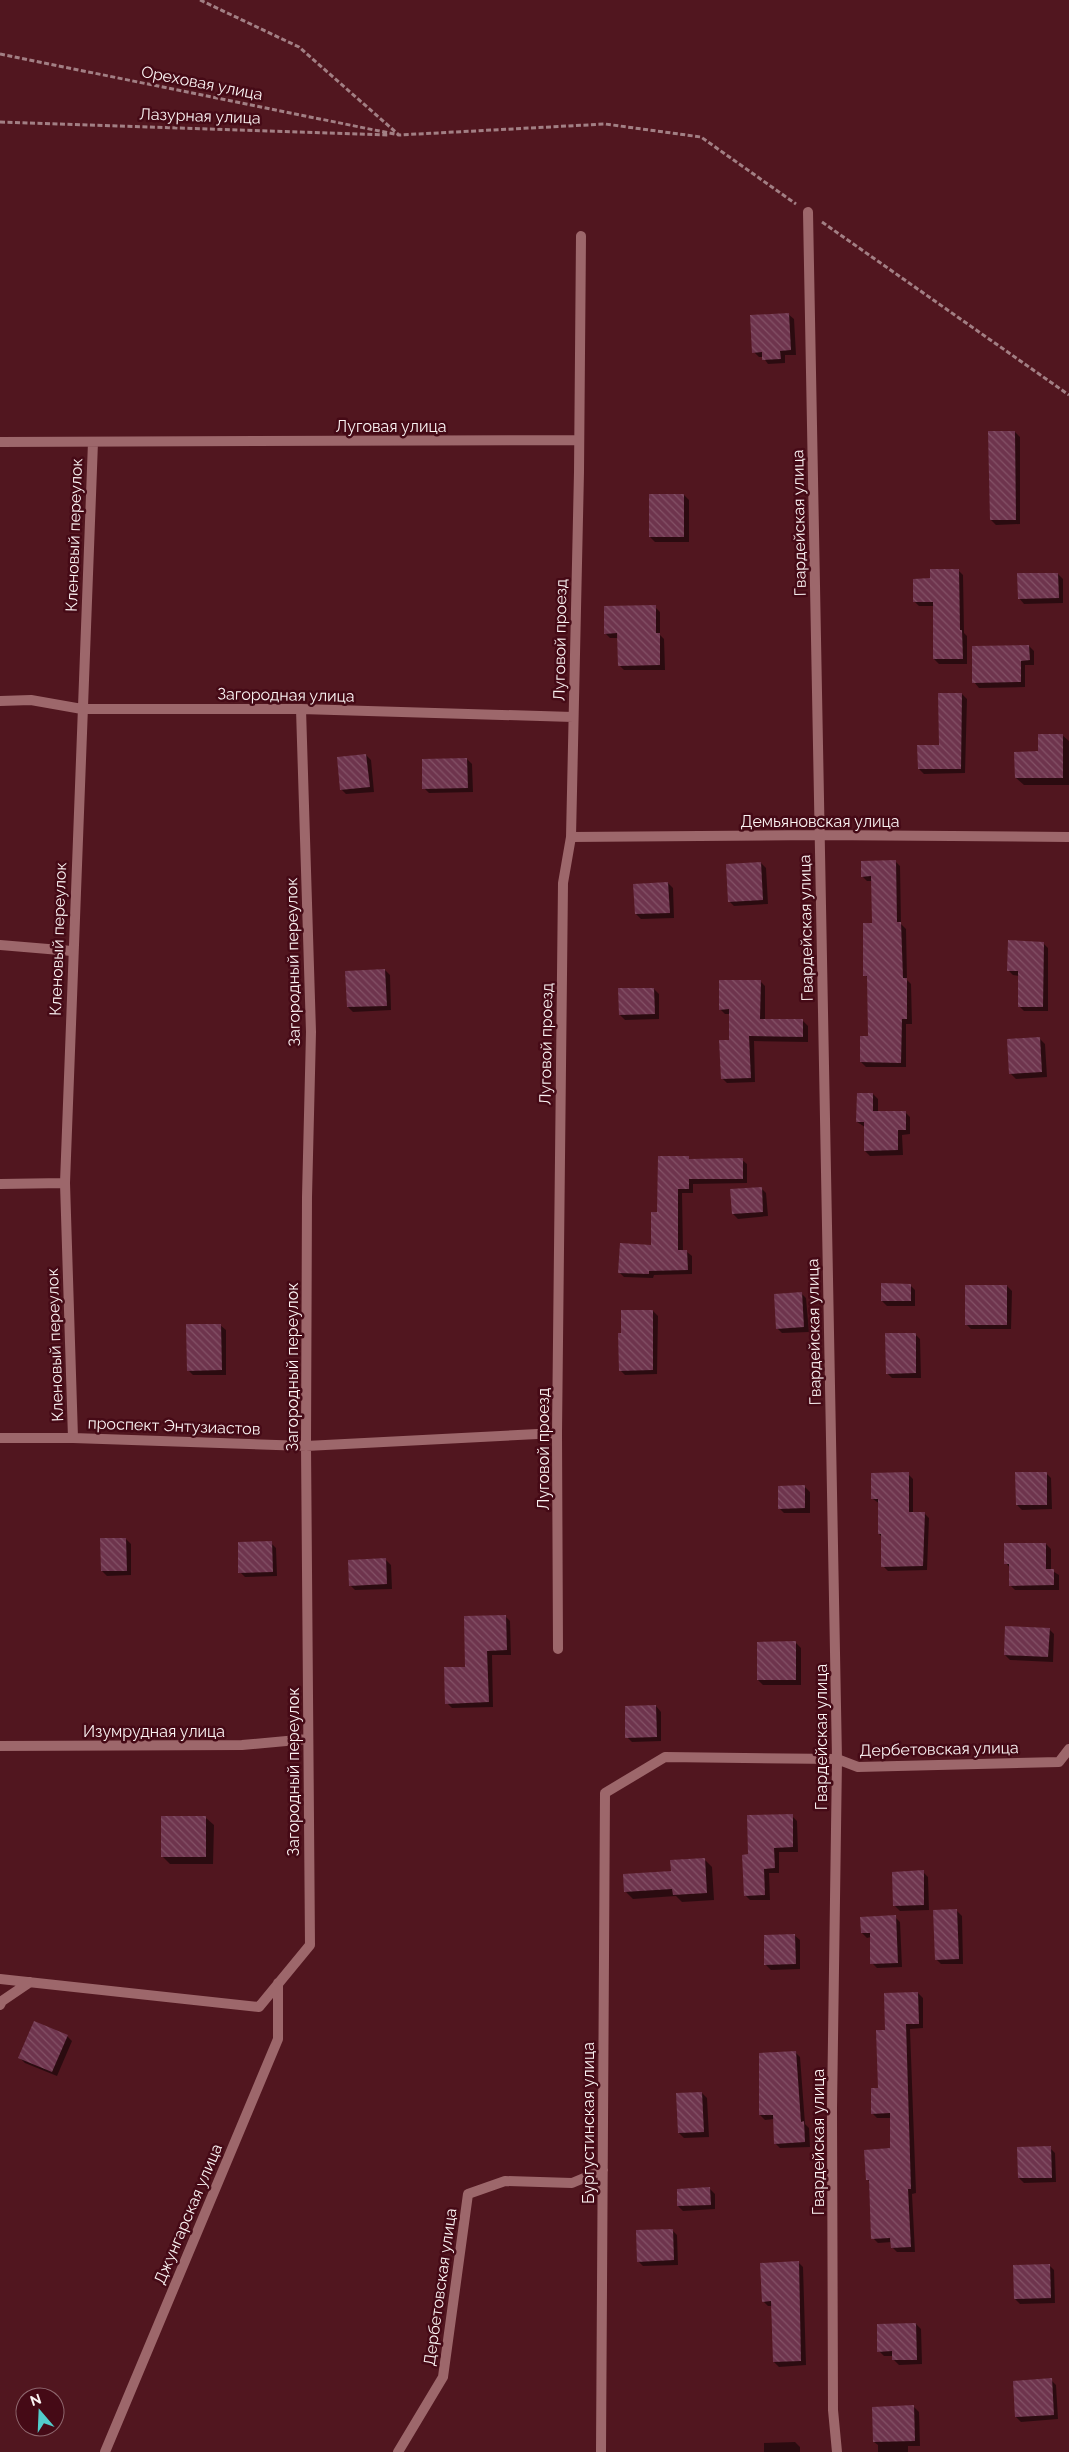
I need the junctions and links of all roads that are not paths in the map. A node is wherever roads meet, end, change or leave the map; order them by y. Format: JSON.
{"nodes":[{"id":1,"x":808,"y":212,"type":"road end"},
{"id":2,"x":581,"y":236,"type":"dead end"},
{"id":3,"x":578,"y":440,"type":"junction"},
{"id":4,"x":0,"y":442,"type":"edge"},
{"id":5,"x":93,"y":442,"type":"junction"},
{"id":6,"x":0,"y":701,"type":"edge"},
{"id":7,"x":82,"y":709,"type":"junction"},
{"id":8,"x":301,"y":709,"type":"junction"},
{"id":9,"x":573,"y":717,"type":"junction"},
{"id":10,"x":819,"y":835,"type":"junction"},
{"id":11,"x":570,"y":837,"type":"junction"},
{"id":12,"x":1069,"y":837,"type":"edge"},
{"id":13,"x":0,"y":945,"type":"edge"},
{"id":14,"x":72,"y":951,"type":"junction"},
{"id":15,"x":65,"y":1183,"type":"junction"},
{"id":16,"x":0,"y":1184,"type":"edge"},
{"id":17,"x":557,"y":1433,"type":"junction"},
{"id":18,"x":0,"y":1438,"type":"edge"},
{"id":19,"x":73,"y":1438,"type":"junction"},
{"id":20,"x":306,"y":1446,"type":"junction"},
{"id":21,"x":558,"y":1649,"type":"dead end"},
{"id":22,"x":308,"y":1739,"type":"junction"},
{"id":23,"x":0,"y":1746,"type":"edge"},
{"id":24,"x":1069,"y":1749,"type":"edge"},
{"id":25,"x":837,"y":1759,"type":"junction"},
{"id":26,"x":605,"y":1793,"type":"joint"},
{"id":27,"x":0,"y":1979,"type":"edge"},
{"id":28,"x":30,"y":1982,"type":"junction"},
{"id":29,"x":278,"y":1983,"type":"junction"},
{"id":30,"x":0,"y":2005,"type":"edge"},
{"id":31,"x":603,"y":2170,"type":"junction"},
{"id":32,"x":105,"y":2452,"type":"edge"},
{"id":33,"x":398,"y":2452,"type":"edge"},
{"id":34,"x":601,"y":2452,"type":"edge"},
{"id":35,"x":837,"y":2452,"type":"edge"}],
"edges":[{"from":1,"to":10,"type":"street","name":"Гвардейская улица"},
{"from":2,"to":3,"type":"street"},
{"from":3,"to":5,"type":"street","name":"Луговая улица"},
{"from":3,"to":9,"type":"street","name":"Луговой проезд"},
{"from":4,"to":5,"type":"street","name":"Луговая улица"},
{"from":5,"to":7,"type":"street","name":"Кленовый переулок"},
{"from":6,"to":7,"type":"street","name":"Загородная улица"},
{"from":7,"to":8,"type":"street","name":"Загородная улица"},
{"from":7,"to":14,"type":"street","name":"Кленовый переулок"},
{"from":8,"to":9,"type":"street","name":"Загородная улица"},
{"from":8,"to":20,"type":"street","name":"Загородный переулок"},
{"from":9,"to":11,"type":"street","name":"Луговой проезд"},
{"from":10,"to":11,"type":"street","name":"Демьяновская улица"},
{"from":10,"to":12,"type":"street","name":"Демьяновская улица"},
{"from":10,"to":25,"type":"street","name":"Гвардейская улица"},
{"from":11,"to":17,"type":"street","name":"Луговой проезд"},
{"from":13,"to":14,"type":"street"},
{"from":14,"to":15,"type":"street","name":"Кленовый переулок"},
{"from":15,"to":16,"type":"street"},
{"from":15,"to":19,"type":"street","name":"Кленовый переулок"},
{"from":17,"to":20,"type":"street","name":"проспект Энтузиастов"},
{"from":17,"to":21,"type":"street","name":"Луговой проезд"},
{"from":18,"to":19,"type":"street","name":"проспект Энтузиастов"},
{"from":19,"to":20,"type":"street","name":"проспект Энтузиастов"},
{"from":20,"to":22,"type":"street","name":"Загородный переулок"},
{"from":22,"to":23,"type":"street","name":"Изумрудная улица"},
{"from":22,"to":29,"type":"street","name":"Загородный переулок"},
{"from":24,"to":25,"type":"street","name":"Дербетовская улица"},
{"from":25,"to":26,"type":"street","name":"Дербетовская улица"},
{"from":25,"to":35,"type":"street","name":"Гвардейская улица"},
{"from":26,"to":31,"type":"street","name":"Бургустинская улица"},
{"from":27,"to":28,"type":"street"},
{"from":28,"to":29,"type":"street","name":"Загородный переулок"},
{"from":28,"to":30,"type":"street"},
{"from":29,"to":32,"type":"street","name":"Джунгарская улица"},
{"from":31,"to":33,"type":"street","name":"Дербетовская улица"},
{"from":31,"to":34,"type":"street","name":"Бургустинская улица"}]}
